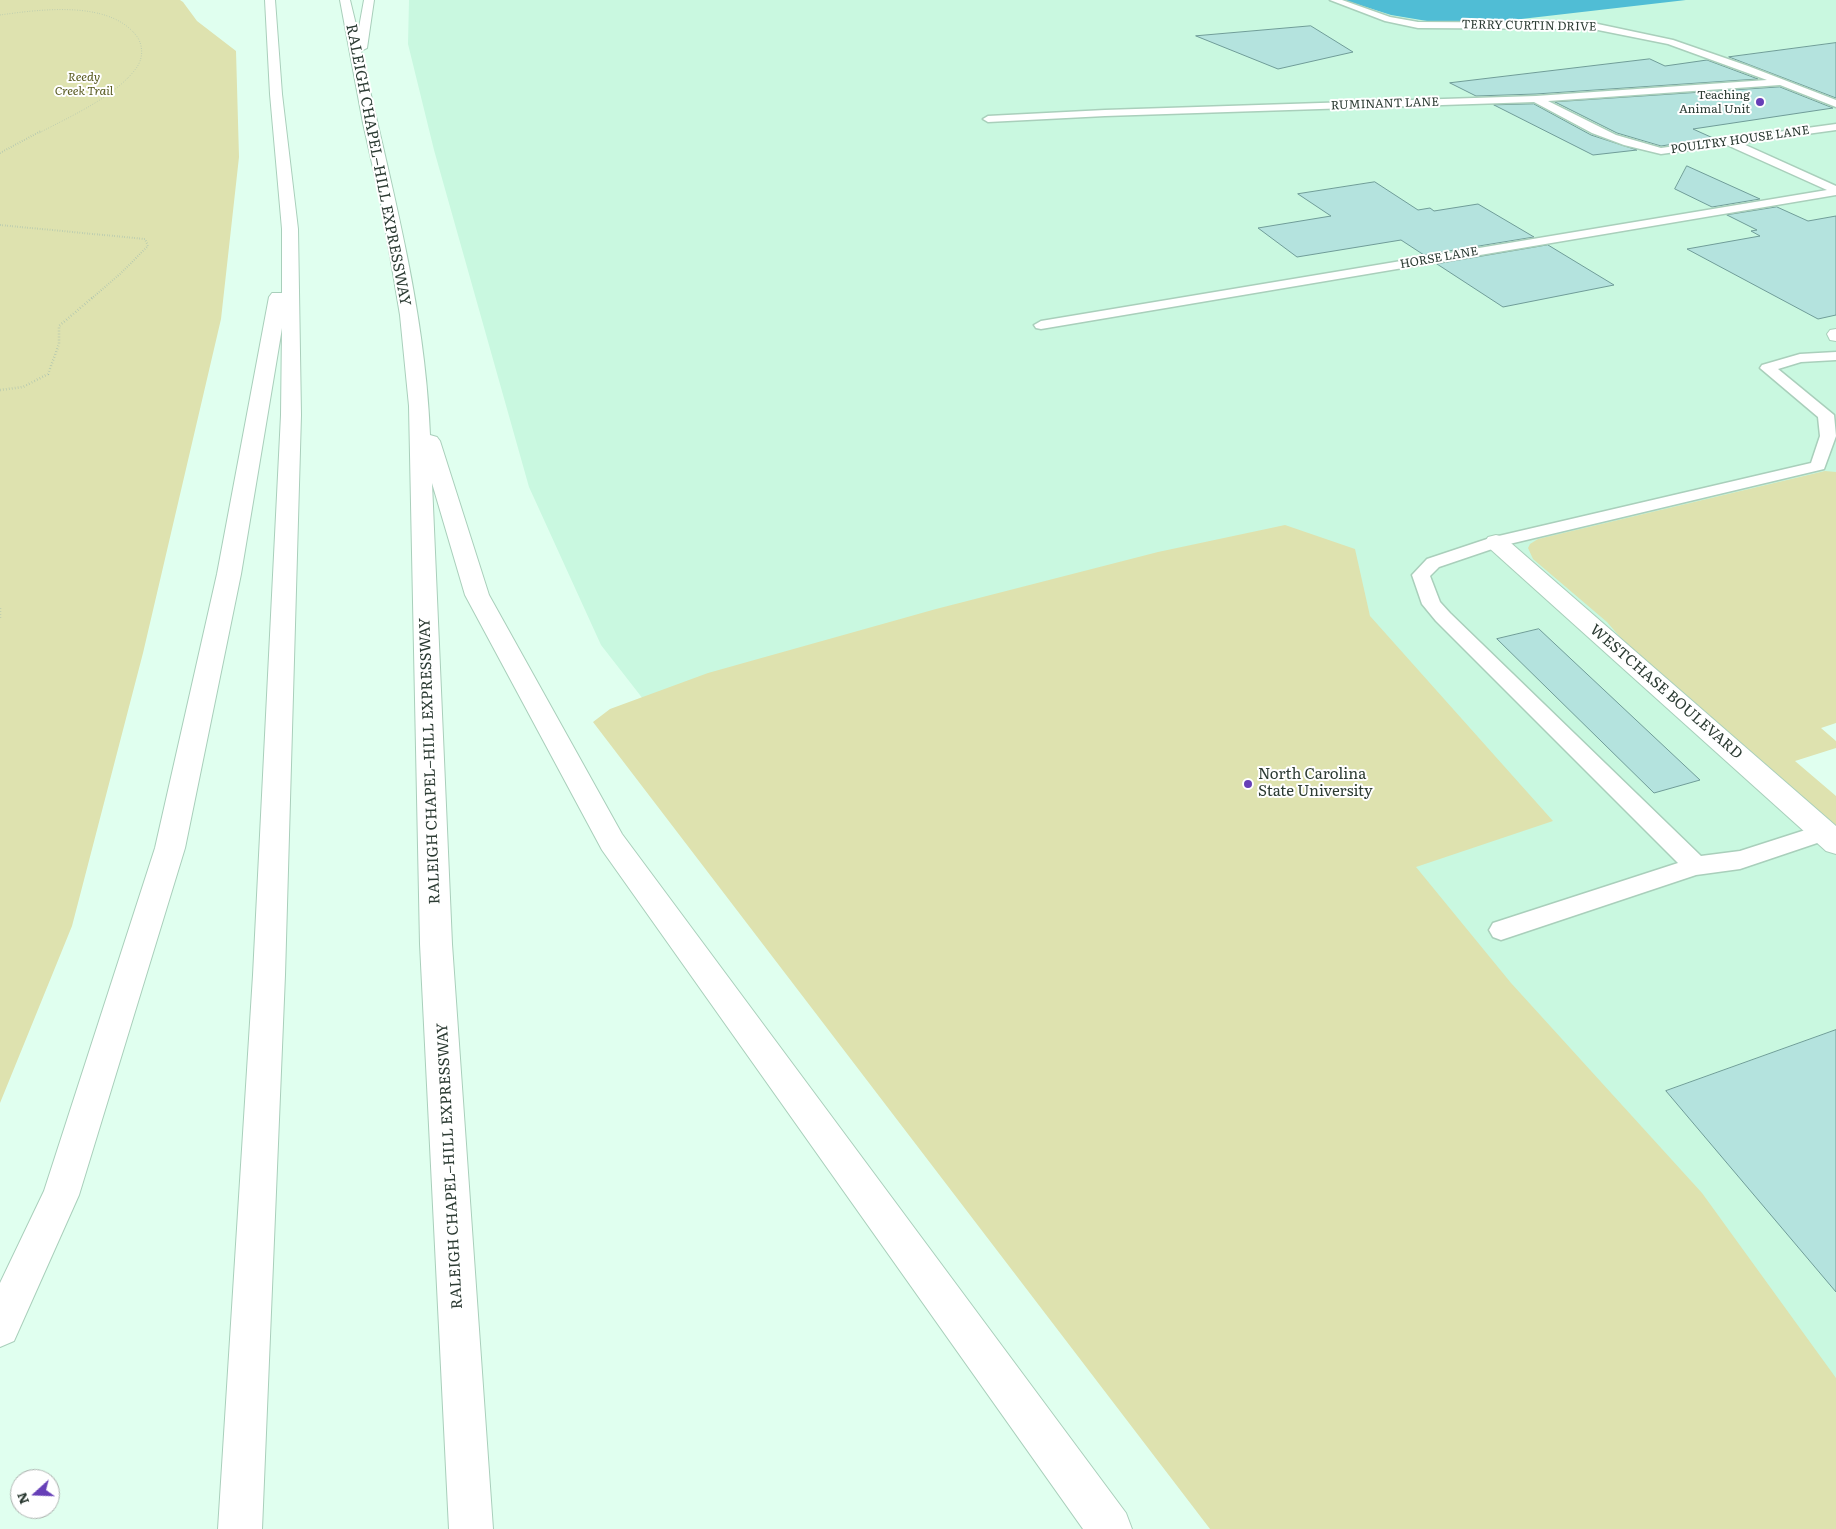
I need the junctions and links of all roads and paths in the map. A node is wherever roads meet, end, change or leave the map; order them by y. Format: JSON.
{"nodes":[{"id":1,"x":270,"y":0,"type":"edge"},
{"id":2,"x":345,"y":0,"type":"edge"},
{"id":3,"x":369,"y":0,"type":"edge"},
{"id":4,"x":1334,"y":0,"type":"edge"},
{"id":5,"x":100,"y":10,"type":"dead end"},
{"id":6,"x":114,"y":14,"type":"dead end"},
{"id":7,"x":0,"y":15,"type":"edge"},
{"id":8,"x":260,"y":43,"type":"dead end"},
{"id":9,"x":359,"y":64,"type":"junction"},
{"id":10,"x":1782,"y":82,"type":"junction"},
{"id":11,"x":276,"y":94,"type":"junction"},
{"id":12,"x":1536,"y":99,"type":"junction"},
{"id":13,"x":1836,"y":104,"type":"edge"},
{"id":14,"x":988,"y":119,"type":"dead end"},
{"id":15,"x":1836,"y":127,"type":"edge"},
{"id":16,"x":1728,"y":142,"type":"junction"},
{"id":17,"x":0,"y":153,"type":"edge"},
{"id":18,"x":1836,"y":191,"type":"edge"},
{"id":19,"x":0,"y":225,"type":"edge"},
{"id":20,"x":290,"y":228,"type":"junction"},
{"id":21,"x":1041,"y":325,"type":"dead end"},
{"id":22,"x":1836,"y":356,"type":"edge"},
{"id":23,"x":0,"y":390,"type":"edge"},
{"id":24,"x":419,"y":406,"type":"junction"},
{"id":25,"x":1496,"y":542,"type":"junction"},
{"id":26,"x":0,"y":608,"type":"edge"},
{"id":27,"x":0,"y":619,"type":"edge"},
{"id":28,"x":1830,"y":837,"type":"edge"},
{"id":29,"x":1696,"y":866,"type":"junction"},
{"id":30,"x":1501,"y":930,"type":"dead end"},
{"id":31,"x":0,"y":1327,"type":"edge"},
{"id":32,"x":240,"y":1529,"type":"edge"},
{"id":33,"x":471,"y":1529,"type":"edge"},
{"id":34,"x":1110,"y":1529,"type":"edge"}],
"edges":[{"from":1,"to":11,"type":"main road"},
{"from":2,"to":9,"type":"main road","name":"RALEIGH CHAPEL–HILL EXPRESSWAY"},
{"from":3,"to":9,"type":"main road"},
{"from":4,"to":10,"type":"lane","name":"TERRY CURTIN DRIVE"},
{"from":5,"to":7,"type":"path"},
{"from":6,"to":17,"type":"path"},
{"from":8,"to":11,"type":"main road"},
{"from":9,"to":24,"type":"main road","name":"RALEIGH CHAPEL–HILL EXPRESSWAY"},
{"from":10,"to":12,"type":"lane","name":"RUMINANT LANE"},
{"from":10,"to":13,"type":"lane","name":"TERRY CURTIN DRIVE"},
{"from":11,"to":20,"type":"main road"},
{"from":12,"to":14,"type":"lane","name":"RUMINANT LANE"},
{"from":12,"to":16,"type":"lane","name":"POULTRY HOUSE LANE"},
{"from":15,"to":16,"type":"lane","name":"POULTRY HOUSE LANE"},
{"from":16,"to":18,"type":"lane"},
{"from":18,"to":21,"type":"lane","name":"HORSE LANE"},
{"from":19,"to":23,"type":"path"},
{"from":20,"to":31,"type":"main road"},
{"from":20,"to":32,"type":"main road"},
{"from":22,"to":25,"type":"lane"},
{"from":24,"to":33,"type":"main road","name":"RALEIGH CHAPEL–HILL EXPRESSWAY"},
{"from":24,"to":34,"type":"main road"},
{"from":25,"to":28,"type":"main road","name":"WESTCHASE BOULEVARD"},
{"from":25,"to":29,"type":"lane"},
{"from":26,"to":27,"type":"path"},
{"from":28,"to":29,"type":"lane"},
{"from":29,"to":30,"type":"lane"}]}
